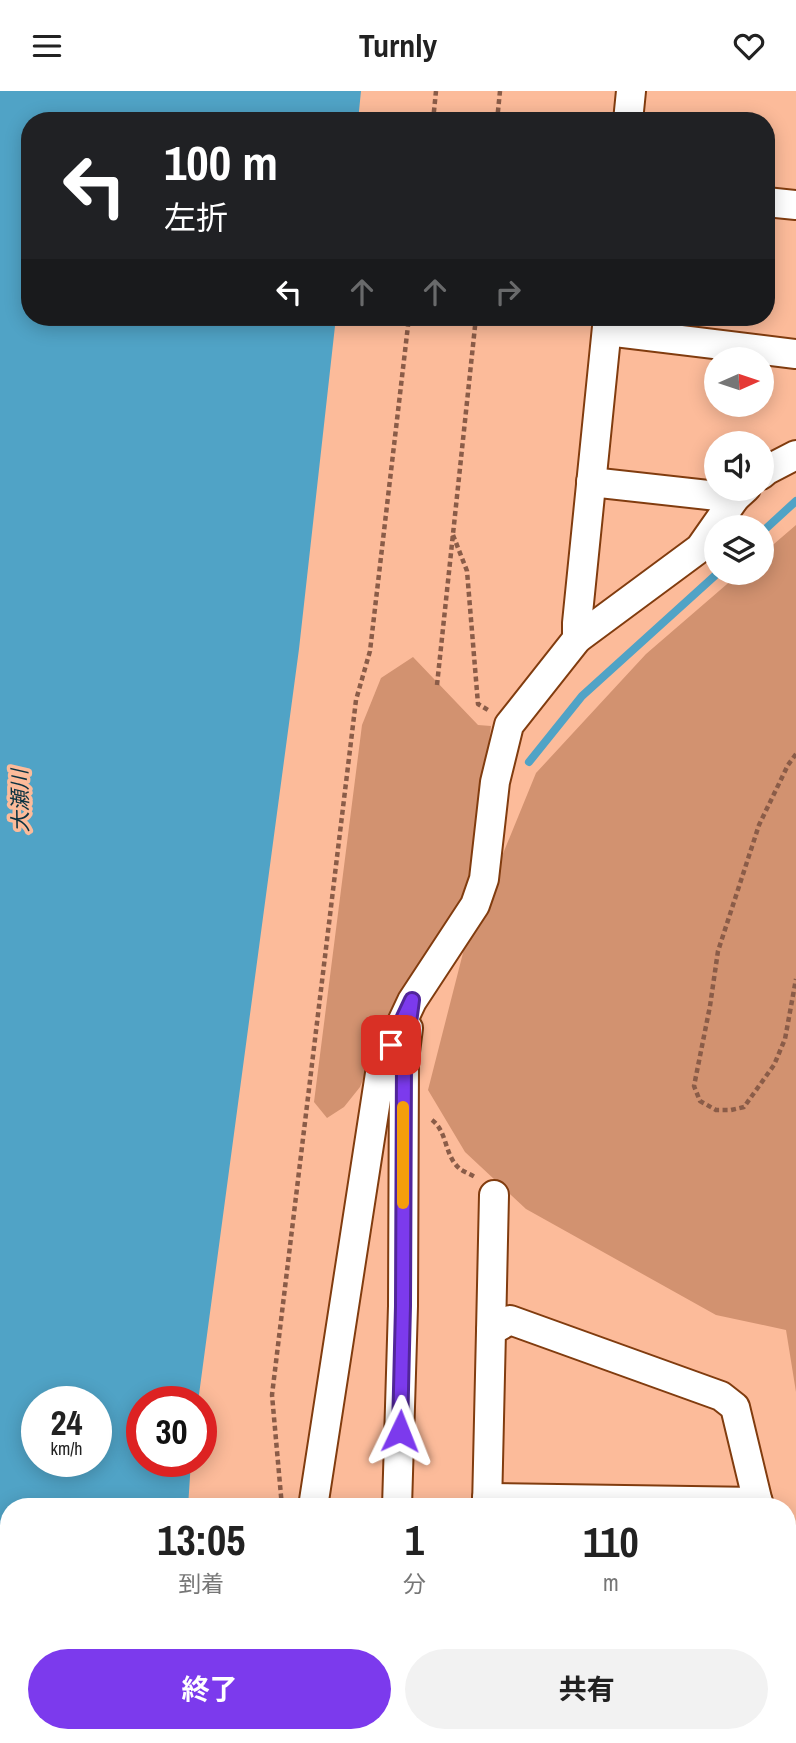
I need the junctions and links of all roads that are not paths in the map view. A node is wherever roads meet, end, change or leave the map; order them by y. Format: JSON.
{"nodes":[{"id":1,"x":631,"y":91,"type":"edge"},
{"id":2,"x":629,"y":112,"type":"edge"},
{"id":3,"x":775,"y":203,"type":"edge"},
{"id":4,"x":796,"y":205,"type":"edge"},
{"id":5,"x":607,"y":326,"type":"edge"},
{"id":6,"x":620,"y":326,"type":"edge"},
{"id":7,"x":796,"y":354,"type":"edge"},
{"id":8,"x":796,"y":455,"type":"edge"},
{"id":9,"x":774,"y":466,"type":"edge"},
{"id":10,"x":591,"y":482,"type":"junction"},
{"id":11,"x":704,"y":490,"type":"edge"},
{"id":12,"x":735,"y":501,"type":"edge"},
{"id":13,"x":577,"y":639,"type":"junction"},
{"id":14,"x":412,"y":1000,"type":"junction"},
{"id":15,"x":494,"y":1195,"type":"road end"},
{"id":16,"x":491,"y":1331,"type":"junction"},
{"id":17,"x":314,"y":1498,"type":"edge"},
{"id":18,"x":397,"y":1498,"type":"edge"},
{"id":19,"x":487,"y":1498,"type":"edge"},
{"id":20,"x":757,"y":1498,"type":"edge"}],
"edges":[{"from":1,"to":2,"type":"street"},
{"from":3,"to":4,"type":"street"},
{"from":5,"to":10,"type":"street"},
{"from":6,"to":7,"type":"street"},
{"from":8,"to":9,"type":"street"},
{"from":10,"to":11,"type":"street"},
{"from":10,"to":13,"type":"street"},
{"from":12,"to":13,"type":"street"},
{"from":13,"to":14,"type":"street"},
{"from":14,"to":17,"type":"street"},
{"from":14,"to":18,"type":"street"},
{"from":15,"to":16,"type":"street"},
{"from":16,"to":19,"type":"street"},
{"from":16,"to":20,"type":"street"}]}
